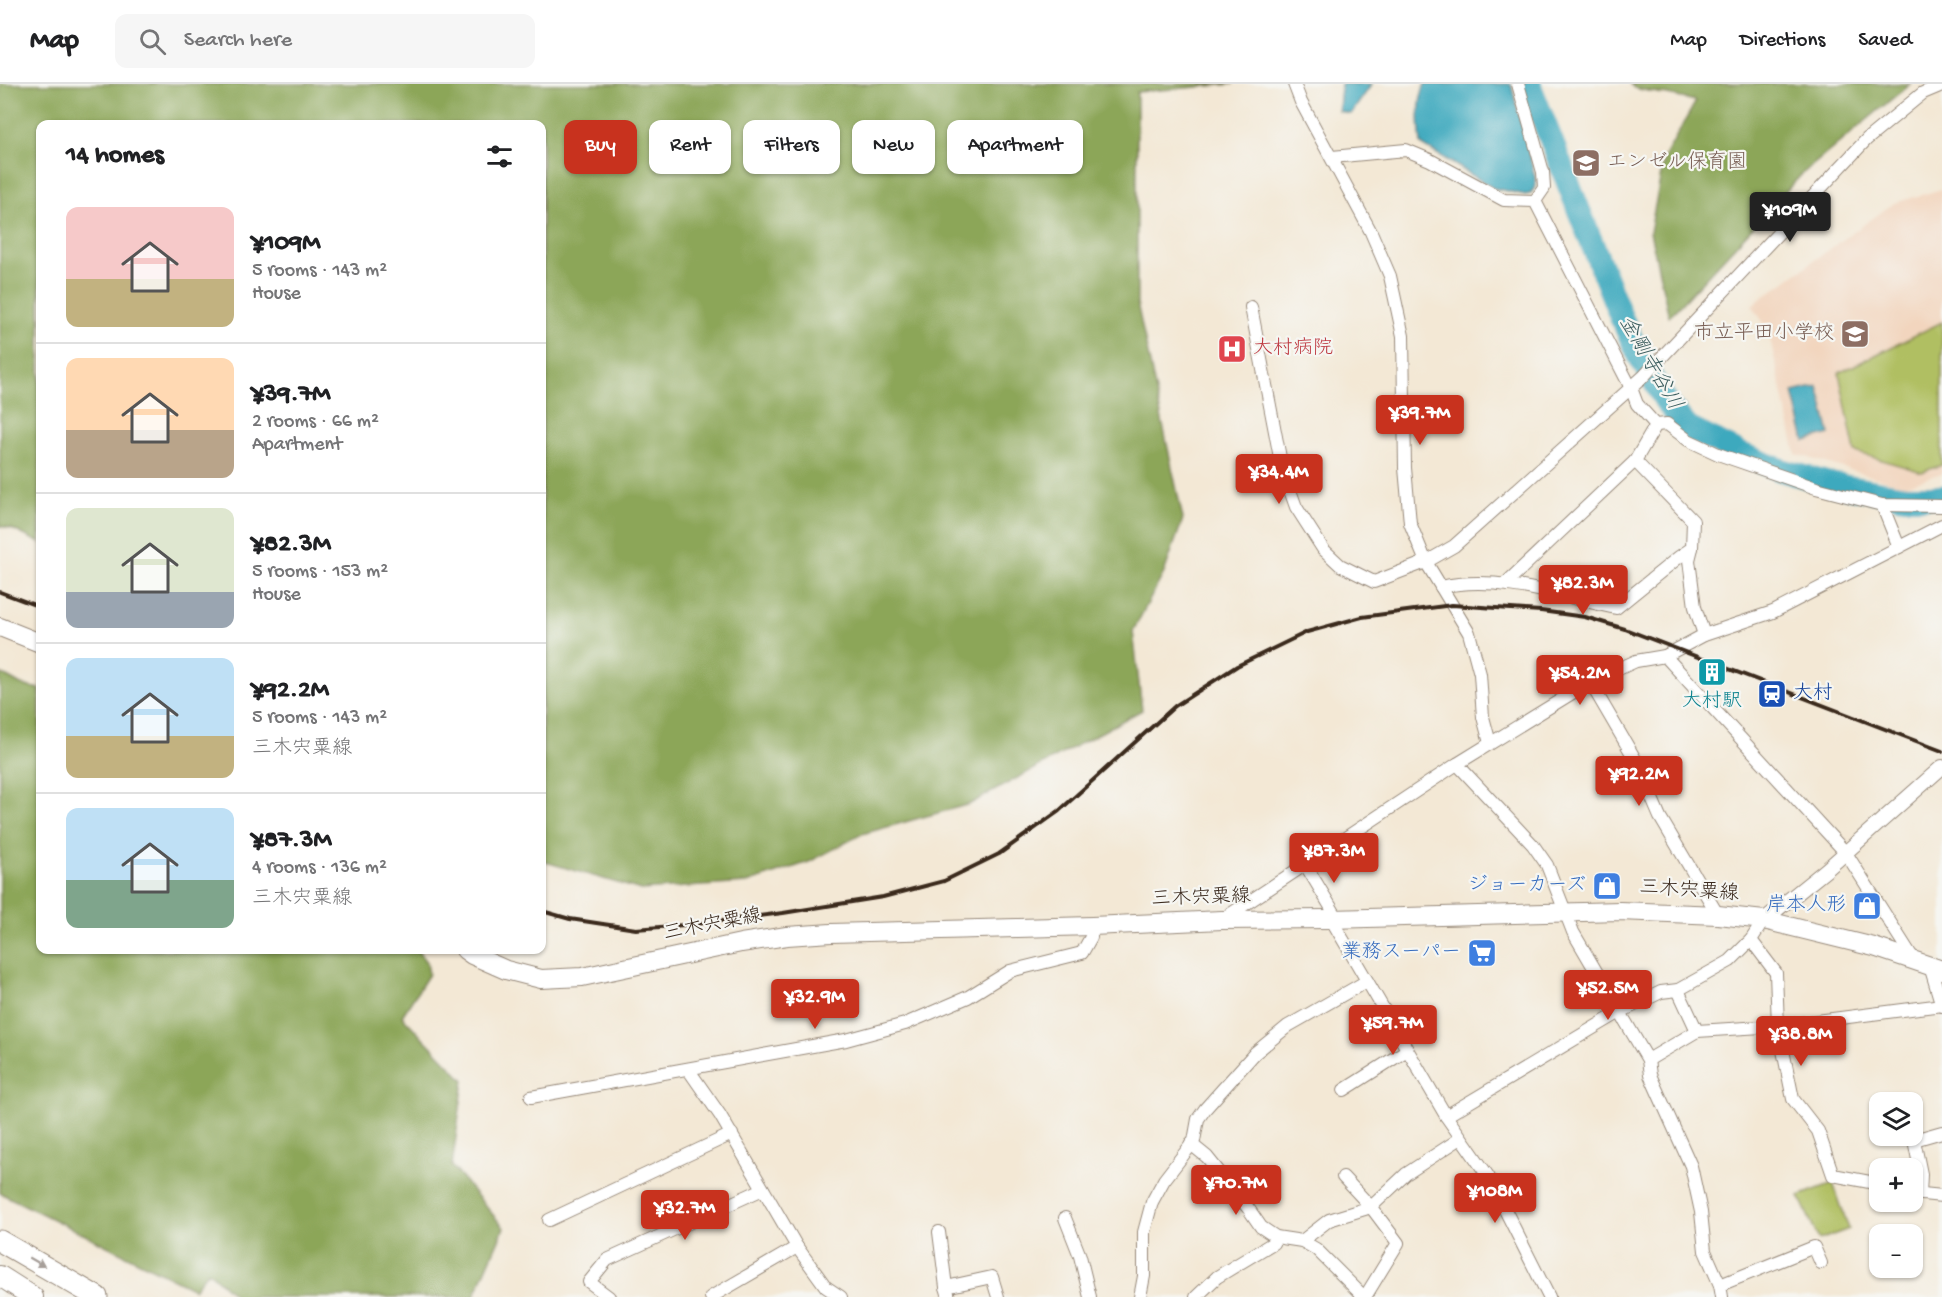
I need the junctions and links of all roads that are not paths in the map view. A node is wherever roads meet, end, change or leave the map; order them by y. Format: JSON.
{"nodes":[{"id":1,"x":1294,"y":84,"type":"edge"},
{"id":2,"x":1518,"y":84,"type":"edge"},
{"id":3,"x":1942,"y":85,"type":"edge"},
{"id":4,"x":1332,"y":158,"type":"junction"},
{"id":5,"x":1535,"y":201,"type":"junction"},
{"id":6,"x":1251,"y":307,"type":"dead end"},
{"id":7,"x":1631,"y":388,"type":"junction"},
{"id":8,"x":1656,"y":425,"type":"junction"},
{"id":9,"x":1635,"y":461,"type":"junction"},
{"id":10,"x":1882,"y":505,"type":"junction"},
{"id":11,"x":1942,"y":506,"type":"edge"},
{"id":12,"x":1942,"y":525,"type":"edge"},
{"id":13,"x":1899,"y":547,"type":"junction"},
{"id":14,"x":1692,"y":548,"type":"junction"},
{"id":15,"x":1426,"y":561,"type":"junction"},
{"id":16,"x":1505,"y":584,"type":"junction"},
{"id":17,"x":1441,"y":587,"type":"junction"},
{"id":18,"x":0,"y":627,"type":"edge"},
{"id":19,"x":1704,"y":635,"type":"junction"},
{"id":20,"x":36,"y":641,"type":"edge"},
{"id":21,"x":1665,"y":656,"type":"junction"},
{"id":22,"x":1590,"y":682,"type":"junction"},
{"id":23,"x":1490,"y":743,"type":"junction"},
{"id":24,"x":1457,"y":764,"type":"junction"},
{"id":25,"x":1942,"y":767,"type":"edge"},
{"id":26,"x":1846,"y":853,"type":"junction"},
{"id":27,"x":1305,"y":864,"type":"junction"},
{"id":28,"x":1565,"y":913,"type":"junction"},
{"id":29,"x":1718,"y":915,"type":"junction"},
{"id":30,"x":1334,"y":919,"type":"junction"},
{"id":31,"x":1222,"y":920,"type":"junction"},
{"id":32,"x":1764,"y":920,"type":"junction"},
{"id":33,"x":1092,"y":926,"type":"junction"},
{"id":34,"x":1751,"y":940,"type":"junction"},
{"id":35,"x":471,"y":954,"type":"edge"},
{"id":36,"x":1929,"y":965,"type":"edge"},
{"id":37,"x":1367,"y":981,"type":"junction"},
{"id":38,"x":1678,"y":990,"type":"junction"},
{"id":39,"x":1942,"y":1006,"type":"edge"},
{"id":40,"x":1620,"y":1012,"type":"junction"},
{"id":41,"x":1778,"y":1026,"type":"junction"},
{"id":42,"x":1696,"y":1031,"type":"junction"},
{"id":43,"x":1407,"y":1050,"type":"junction"},
{"id":44,"x":1648,"y":1060,"type":"junction"},
{"id":45,"x":688,"y":1069,"type":"junction"},
{"id":46,"x":1344,"y":1090,"type":"dead end"},
{"id":47,"x":531,"y":1097,"type":"dead end"},
{"id":48,"x":1446,"y":1116,"type":"junction"},
{"id":49,"x":1942,"y":1132,"type":"edge"},
{"id":50,"x":732,"y":1134,"type":"junction"},
{"id":51,"x":1461,"y":1138,"type":"junction"},
{"id":52,"x":1191,"y":1144,"type":"junction"},
{"id":53,"x":1918,"y":1158,"type":"edge"},
{"id":54,"x":1343,"y":1177,"type":"dead end"},
{"id":55,"x":1869,"y":1182,"type":"edge"},
{"id":56,"x":763,"y":1189,"type":"junction"},
{"id":57,"x":1923,"y":1194,"type":"edge"},
{"id":58,"x":1942,"y":1196,"type":"edge"},
{"id":59,"x":1371,"y":1207,"type":"junction"},
{"id":60,"x":1065,"y":1218,"type":"dead end"},
{"id":61,"x":549,"y":1220,"type":"dead end"},
{"id":62,"x":939,"y":1232,"type":"dead end"},
{"id":63,"x":1276,"y":1237,"type":"junction"},
{"id":64,"x":1302,"y":1240,"type":"junction"},
{"id":65,"x":0,"y":1241,"type":"edge"},
{"id":66,"x":797,"y":1247,"type":"junction"},
{"id":67,"x":1821,"y":1263,"type":"dead end"},
{"id":68,"x":0,"y":1276,"type":"edge"},
{"id":69,"x":1721,"y":1291,"type":"edge"},
{"id":70,"x":947,"y":1292,"type":"edge"},
{"id":71,"x":725,"y":1293,"type":"edge"},
{"id":72,"x":33,"y":1297,"type":"edge"},
{"id":73,"x":97,"y":1297,"type":"edge"},
{"id":74,"x":609,"y":1297,"type":"edge"},
{"id":75,"x":711,"y":1297,"type":"edge"},
{"id":76,"x":841,"y":1297,"type":"edge"},
{"id":77,"x":998,"y":1297,"type":"edge"},
{"id":78,"x":1090,"y":1297,"type":"edge"},
{"id":79,"x":1140,"y":1297,"type":"edge"},
{"id":80,"x":1196,"y":1297,"type":"edge"},
{"id":81,"x":1365,"y":1297,"type":"edge"},
{"id":82,"x":1549,"y":1297,"type":"edge"}],
"edges":[{"from":1,"to":4,"type":"street"},
{"from":2,"to":5,"type":"street"},
{"from":3,"to":7,"type":"street"},
{"from":4,"to":5,"type":"street"},
{"from":4,"to":15,"type":"street"},
{"from":5,"to":7,"type":"street"},
{"from":6,"to":15,"type":"street"},
{"from":7,"to":8,"type":"street"},
{"from":7,"to":15,"type":"street"},
{"from":8,"to":9,"type":"street"},
{"from":8,"to":10,"type":"street"},
{"from":9,"to":14,"type":"street"},
{"from":9,"to":16,"type":"street"},
{"from":10,"to":11,"type":"street"},
{"from":10,"to":13,"type":"street"},
{"from":12,"to":13,"type":"street"},
{"from":13,"to":19,"type":"street"},
{"from":14,"to":16,"type":"street"},
{"from":14,"to":19,"type":"street"},
{"from":15,"to":17,"type":"street"},
{"from":16,"to":17,"type":"street"},
{"from":17,"to":23,"type":"street"},
{"from":18,"to":20,"type":"main road"},
{"from":19,"to":21,"type":"street"},
{"from":21,"to":22,"type":"street"},
{"from":21,"to":26,"type":"street"},
{"from":22,"to":23,"type":"street"},
{"from":22,"to":29,"type":"street"},
{"from":23,"to":24,"type":"street"},
{"from":24,"to":27,"type":"street"},
{"from":24,"to":28,"type":"street"},
{"from":25,"to":26,"type":"street"},
{"from":26,"to":32,"type":"street"},
{"from":26,"to":36,"type":"street"},
{"from":27,"to":30,"type":"street"},
{"from":27,"to":31,"type":"street"},
{"from":28,"to":29,"type":"main road","name":"三木宍粟線"},
{"from":28,"to":30,"type":"main road","name":"三木宍粟線"},
{"from":28,"to":40,"type":"street"},
{"from":29,"to":32,"type":"main road","name":"三木宍粟線"},
{"from":30,"to":31,"type":"main road","name":"三木宍粟線"},
{"from":30,"to":37,"type":"street"},
{"from":31,"to":33,"type":"main road","name":"三木宍粟線"},
{"from":32,"to":34,"type":"street"},
{"from":32,"to":36,"type":"main road","name":"三木宍粟線"},
{"from":33,"to":35,"type":"main road","name":"三木宍粟線"},
{"from":33,"to":45,"type":"street"},
{"from":34,"to":38,"type":"street"},
{"from":34,"to":41,"type":"street"},
{"from":36,"to":39,"type":"street"},
{"from":37,"to":43,"type":"street"},
{"from":37,"to":52,"type":"street"},
{"from":38,"to":40,"type":"street"},
{"from":38,"to":42,"type":"street"},
{"from":39,"to":41,"type":"street"},
{"from":40,"to":44,"type":"street"},
{"from":40,"to":48,"type":"street"},
{"from":41,"to":42,"type":"street"},
{"from":41,"to":55,"type":"street"},
{"from":42,"to":44,"type":"street"},
{"from":43,"to":46,"type":"street"},
{"from":43,"to":48,"type":"street"},
{"from":44,"to":69,"type":"street"},
{"from":45,"to":47,"type":"street"},
{"from":45,"to":50,"type":"street"},
{"from":48,"to":51,"type":"street"},
{"from":49,"to":53,"type":"street"},
{"from":50,"to":56,"type":"street"},
{"from":50,"to":61,"type":"street"},
{"from":51,"to":59,"type":"street"},
{"from":51,"to":82,"type":"street"},
{"from":52,"to":63,"type":"street"},
{"from":52,"to":79,"type":"street"},
{"from":54,"to":59,"type":"street"},
{"from":56,"to":66,"type":"street"},
{"from":56,"to":74,"type":"street"},
{"from":57,"to":58,"type":"street"},
{"from":59,"to":64,"type":"street"},
{"from":59,"to":81,"type":"street"},
{"from":60,"to":78,"type":"street"},
{"from":62,"to":70,"type":"street"},
{"from":63,"to":64,"type":"street"},
{"from":63,"to":80,"type":"street"},
{"from":64,"to":81,"type":"street"},
{"from":65,"to":73,"type":"highway","one_way":true},
{"from":66,"to":71,"type":"street"},
{"from":66,"to":76,"type":"street"},
{"from":67,"to":69,"type":"street"},
{"from":68,"to":72,"type":"highway"},
{"from":70,"to":77,"type":"street"},
{"from":71,"to":75,"type":"street"}]}
